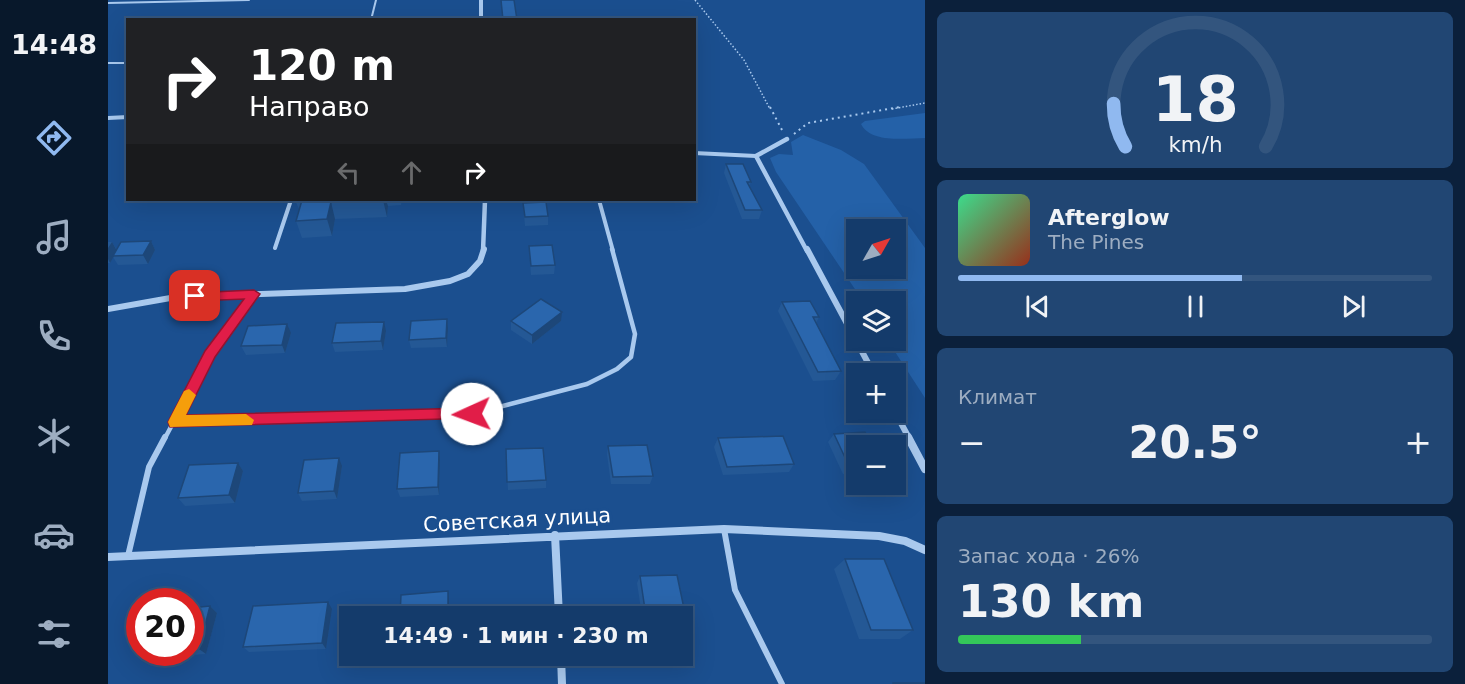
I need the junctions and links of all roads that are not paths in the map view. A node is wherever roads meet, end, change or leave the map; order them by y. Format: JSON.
{"nodes":[{"id":1,"x":249,"y":0,"type":"edge"},
{"id":2,"x":376,"y":0,"type":"edge"},
{"id":3,"x":481,"y":0,"type":"edge"},
{"id":4,"x":108,"y":3,"type":"edge"},
{"id":5,"x":372,"y":18,"type":"edge"},
{"id":6,"x":481,"y":18,"type":"edge"},
{"id":7,"x":108,"y":63,"type":"edge"},
{"id":8,"x":126,"y":63,"type":"edge"},
{"id":9,"x":126,"y":117,"type":"edge"},
{"id":10,"x":108,"y":118,"type":"edge"},
{"id":11,"x":787,"y":139,"type":"road end"},
{"id":12,"x":696,"y":153,"type":"edge"},
{"id":13,"x":756,"y":156,"type":"junction"},
{"id":14,"x":291,"y":201,"type":"edge"},
{"id":15,"x":485,"y":201,"type":"edge"},
{"id":16,"x":599,"y":201,"type":"edge"},
{"id":17,"x":275,"y":248,"type":"dead end"},
{"id":18,"x":254,"y":294,"type":"junction"},
{"id":19,"x":108,"y":309,"type":"edge"},
{"id":20,"x":868,"y":363,"type":"edge"},
{"id":21,"x":176,"y":422,"type":"junction"},
{"id":22,"x":901,"y":423,"type":"edge"},
{"id":23,"x":925,"y":469,"type":"edge"},
{"id":24,"x":724,"y":529,"type":"junction"},
{"id":25,"x":555,"y":536,"type":"junction"},
{"id":26,"x":925,"y":550,"type":"edge"},
{"id":27,"x":108,"y":557,"type":"edge"},
{"id":28,"x":128,"y":557,"type":"junction"},
{"id":29,"x":558,"y":606,"type":"edge"},
{"id":30,"x":561,"y":666,"type":"edge"},
{"id":31,"x":562,"y":684,"type":"edge"},
{"id":32,"x":782,"y":684,"type":"edge"}],
"edges":[{"from":1,"to":4,"type":"lane"},
{"from":2,"to":5,"type":"lane"},
{"from":3,"to":6,"type":"street"},
{"from":7,"to":8,"type":"lane"},
{"from":9,"to":10,"type":"lane"},
{"from":11,"to":13,"type":"street"},
{"from":12,"to":13,"type":"lane"},
{"from":13,"to":20,"type":"street"},
{"from":14,"to":17,"type":"lane"},
{"from":15,"to":18,"type":"street"},
{"from":16,"to":21,"type":"lane"},
{"from":18,"to":19,"type":"street"},
{"from":18,"to":21,"type":"lane"},
{"from":21,"to":28,"type":"lane"},
{"from":22,"to":23,"type":"street"},
{"from":24,"to":25,"type":"street","name":"Советская улица"},
{"from":24,"to":26,"type":"street","name":"Советская улица"},
{"from":24,"to":32,"type":"lane"},
{"from":25,"to":28,"type":"street","name":"Советская улица"},
{"from":25,"to":29,"type":"street"},
{"from":27,"to":28,"type":"street","name":"Советская улица"},
{"from":30,"to":31,"type":"street"}]}
